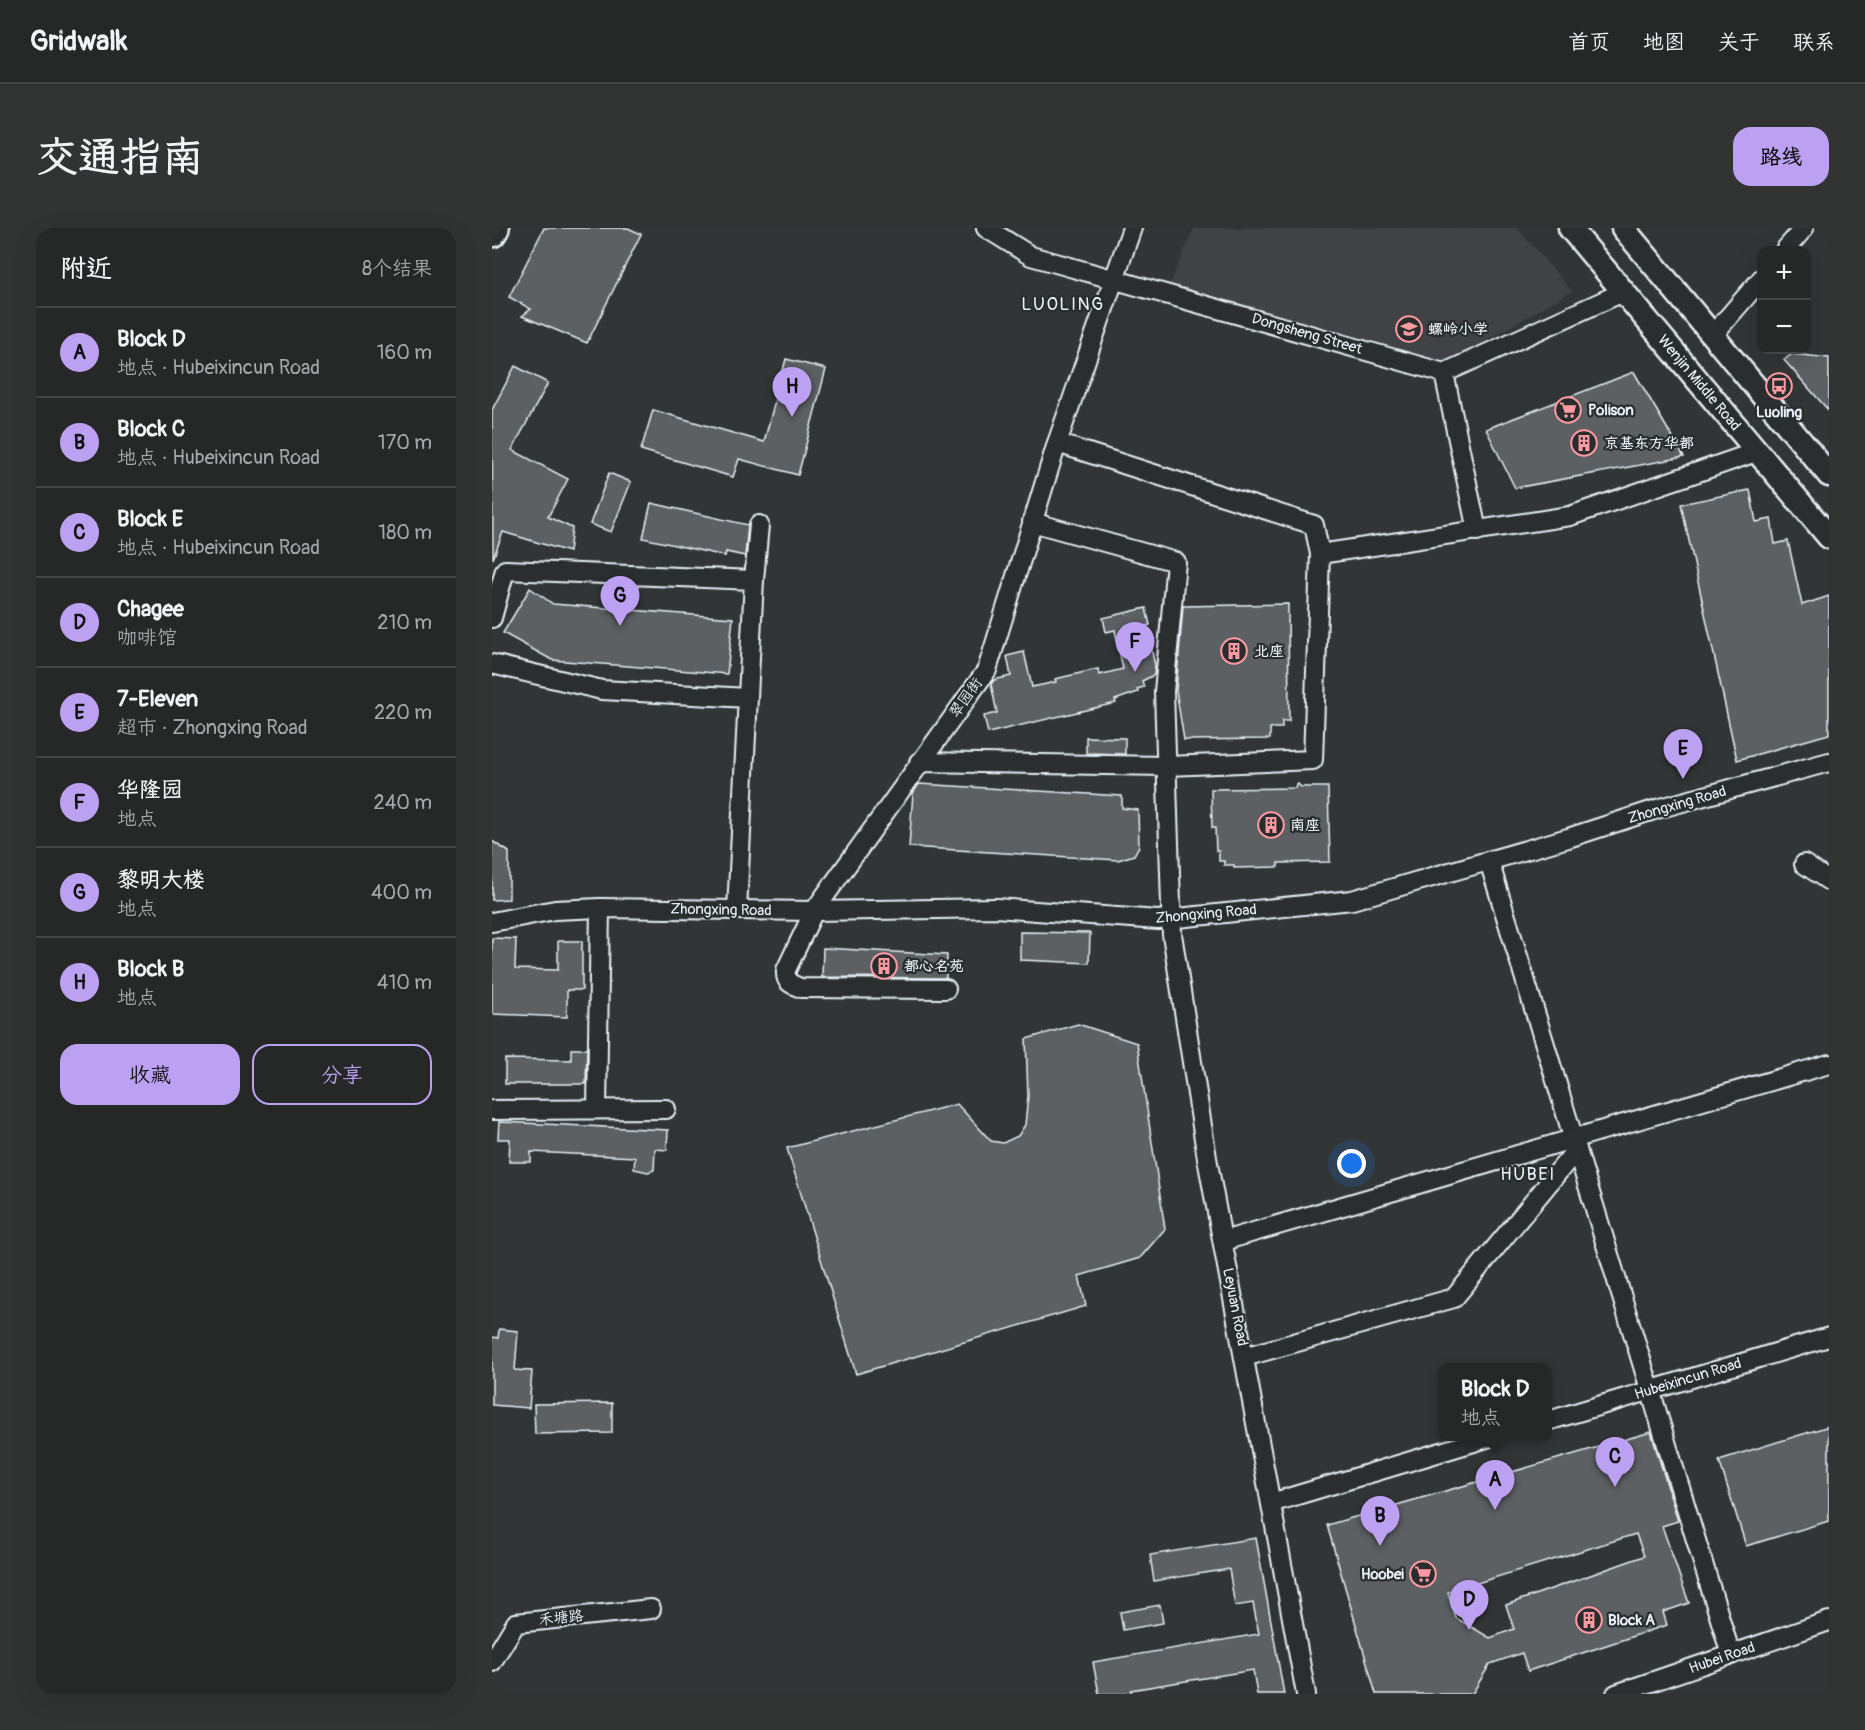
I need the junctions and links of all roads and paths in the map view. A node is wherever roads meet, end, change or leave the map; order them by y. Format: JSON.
{"nodes":[{"id":1,"x":495,"y":228,"type":"edge"},
{"id":2,"x":986,"y":228,"type":"edge"},
{"id":3,"x":1132,"y":228,"type":"edge"},
{"id":4,"x":1570,"y":228,"type":"edge"},
{"id":5,"x":1623,"y":228,"type":"edge"},
{"id":6,"x":1804,"y":228,"type":"edge"},
{"id":7,"x":492,"y":233,"type":"edge"},
{"id":8,"x":1788,"y":246,"type":"edge"},
{"id":9,"x":1113,"y":278,"type":"junction"},
{"id":10,"x":1757,"y":283,"type":"edge"},
{"id":11,"x":1623,"y":292,"type":"junction"},
{"id":12,"x":1712,"y":336,"type":"junction"},
{"id":13,"x":1444,"y":373,"type":"junction"},
{"id":14,"x":1057,"y":443,"type":"junction"},
{"id":15,"x":1756,"y":452,"type":"junction"},
{"id":16,"x":1829,"y":475,"type":"edge"},
{"id":17,"x":1032,"y":522,"type":"junction"},
{"id":18,"x":759,"y":525,"type":"dead end"},
{"id":19,"x":1477,"y":531,"type":"junction"},
{"id":20,"x":1829,"y":537,"type":"edge"},
{"id":21,"x":1320,"y":554,"type":"junction"},
{"id":22,"x":754,"y":580,"type":"junction"},
{"id":23,"x":492,"y":618,"type":"edge"},
{"id":24,"x":492,"y":664,"type":"edge"},
{"id":25,"x":748,"y":698,"type":"junction"},
{"id":26,"x":919,"y":762,"type":"junction"},
{"id":27,"x":1829,"y":762,"type":"edge"},
{"id":28,"x":1167,"y":766,"type":"junction"},
{"id":29,"x":1489,"y":861,"type":"junction"},
{"id":30,"x":1804,"y":864,"type":"dead end"},
{"id":31,"x":1829,"y":881,"type":"edge"},
{"id":32,"x":600,"y":908,"type":"junction"},
{"id":33,"x":737,"y":910,"type":"junction"},
{"id":34,"x":814,"y":911,"type":"junction"},
{"id":35,"x":1172,"y":919,"type":"junction"},
{"id":36,"x":492,"y":922,"type":"edge"},
{"id":37,"x":946,"y":989,"type":"dead end"},
{"id":38,"x":1829,"y":1064,"type":"edge"},
{"id":39,"x":597,"y":1109,"type":"junction"},
{"id":40,"x":666,"y":1109,"type":"dead end"},
{"id":41,"x":492,"y":1110,"type":"edge"},
{"id":42,"x":1575,"y":1144,"type":"junction"},
{"id":43,"x":1223,"y":1240,"type":"junction"},
{"id":44,"x":1829,"y":1337,"type":"edge"},
{"id":45,"x":1244,"y":1357,"type":"junction"},
{"id":46,"x":1652,"y":1390,"type":"junction"},
{"id":47,"x":1552,"y":1420,"type":"edge"},
{"id":48,"x":1480,"y":1441,"type":"edge"},
{"id":49,"x":1271,"y":1503,"type":"junction"},
{"id":50,"x":651,"y":1609,"type":"dead end"},
{"id":51,"x":1829,"y":1621,"type":"edge"},
{"id":52,"x":1731,"y":1655,"type":"junction"},
{"id":53,"x":492,"y":1662,"type":"edge"},
{"id":54,"x":1306,"y":1694,"type":"edge"},
{"id":55,"x":1616,"y":1694,"type":"edge"}],
"edges":[{"from":1,"to":7,"type":"highway"},
{"from":2,"to":9,"type":"street","name":"Dongsheng Street"},
{"from":3,"to":9,"type":"street","name":"翠园街"},
{"from":4,"to":11,"type":"main road","name":"Wenjin Middle Road"},
{"from":5,"to":12,"type":"main road"},
{"from":6,"to":8,"type":"street"},
{"from":9,"to":13,"type":"street","name":"Dongsheng Street"},
{"from":9,"to":14,"type":"street","name":"翠园街"},
{"from":10,"to":12,"type":"street"},
{"from":11,"to":13,"type":"street"},
{"from":11,"to":15,"type":"main road","name":"Wenjin Middle Road"},
{"from":12,"to":16,"type":"main road"},
{"from":13,"to":19,"type":"street"},
{"from":14,"to":17,"type":"street","name":"翠园街"},
{"from":14,"to":21,"type":"street"},
{"from":15,"to":19,"type":"street"},
{"from":15,"to":20,"type":"main road","name":"Wenjin Middle Road"},
{"from":17,"to":26,"type":"street","name":"翠园街"},
{"from":17,"to":28,"type":"street","name":"Leyuan Road"},
{"from":18,"to":22,"type":"street"},
{"from":19,"to":21,"type":"street"},
{"from":21,"to":28,"type":"street"},
{"from":22,"to":23,"type":"street"},
{"from":22,"to":25,"type":"street"},
{"from":24,"to":25,"type":"street"},
{"from":25,"to":33,"type":"street"},
{"from":26,"to":28,"type":"street"},
{"from":26,"to":34,"type":"street","name":"翠园街"},
{"from":27,"to":29,"type":"street","name":"Zhongxing Road"},
{"from":28,"to":35,"type":"street","name":"Leyuan Road"},
{"from":29,"to":35,"type":"street","name":"Zhongxing Road"},
{"from":29,"to":42,"type":"street"},
{"from":30,"to":31,"type":"street"},
{"from":32,"to":33,"type":"street","name":"Zhongxing Road"},
{"from":32,"to":36,"type":"street","name":"Zhongxing Road"},
{"from":32,"to":39,"type":"street"},
{"from":33,"to":34,"type":"street","name":"Zhongxing Road"},
{"from":34,"to":35,"type":"street","name":"Zhongxing Road"},
{"from":34,"to":37,"type":"street","name":"翠园街"},
{"from":35,"to":43,"type":"street","name":"Leyuan Road"},
{"from":38,"to":42,"type":"street"},
{"from":39,"to":40,"type":"street"},
{"from":39,"to":41,"type":"street"},
{"from":42,"to":43,"type":"street"},
{"from":42,"to":45,"type":"street"},
{"from":42,"to":46,"type":"street"},
{"from":43,"to":45,"type":"street","name":"Leyuan Road"},
{"from":44,"to":46,"type":"street","name":"Hubeixincun Road"},
{"from":45,"to":49,"type":"street","name":"Leyuan Road"},
{"from":46,"to":47,"type":"street","name":"Hubeixincun Road"},
{"from":46,"to":52,"type":"street"},
{"from":48,"to":49,"type":"street"},
{"from":49,"to":54,"type":"street","name":"Leyuan Road"},
{"from":50,"to":53,"type":"street","name":"禾塘路"},
{"from":51,"to":52,"type":"street","name":"Hubei Road"},
{"from":52,"to":55,"type":"street","name":"Hubei Road"}]}
